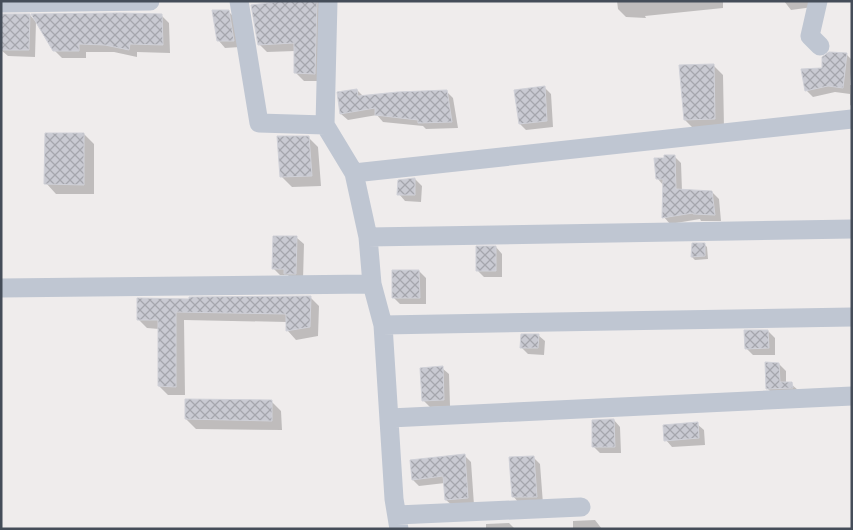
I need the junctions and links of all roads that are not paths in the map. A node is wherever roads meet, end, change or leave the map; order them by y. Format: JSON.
{"nodes":[{"id":1,"x":150,"y":1,"type":"edge"},
{"id":2,"x":240,"y":1,"type":"edge"},
{"id":3,"x":328,"y":1,"type":"edge"},
{"id":4,"x":818,"y":1,"type":"edge"},
{"id":5,"x":51,"y":2,"type":"edge"},
{"id":6,"x":1,"y":3,"type":"edge"},
{"id":7,"x":820,"y":46,"type":"dead end"},
{"id":8,"x":852,"y":119,"type":"edge"},
{"id":9,"x":325,"y":125,"type":"junction"},
{"id":10,"x":354,"y":173,"type":"junction"},
{"id":11,"x":852,"y":229,"type":"edge"},
{"id":12,"x":368,"y":237,"type":"junction"},
{"id":13,"x":372,"y":284,"type":"junction"},
{"id":14,"x":1,"y":288,"type":"edge"},
{"id":15,"x":852,"y":317,"type":"edge"},
{"id":16,"x":383,"y":325,"type":"junction"},
{"id":17,"x":852,"y":396,"type":"edge"},
{"id":18,"x":390,"y":418,"type":"junction"},
{"id":19,"x":581,"y":507,"type":"dead end"},
{"id":20,"x":398,"y":522,"type":"edge"}],
"edges":[{"from":1,"to":5,"type":"street"},
{"from":2,"to":9,"type":"street"},
{"from":3,"to":9,"type":"street"},
{"from":4,"to":7,"type":"street"},
{"from":5,"to":6,"type":"street"},
{"from":8,"to":10,"type":"street"},
{"from":9,"to":10,"type":"street"},
{"from":10,"to":12,"type":"street"},
{"from":11,"to":12,"type":"street"},
{"from":12,"to":13,"type":"street"},
{"from":13,"to":14,"type":"street"},
{"from":13,"to":16,"type":"street"},
{"from":15,"to":16,"type":"street"},
{"from":16,"to":18,"type":"street"},
{"from":17,"to":18,"type":"street"},
{"from":18,"to":20,"type":"street"},
{"from":19,"to":20,"type":"street"}]}
